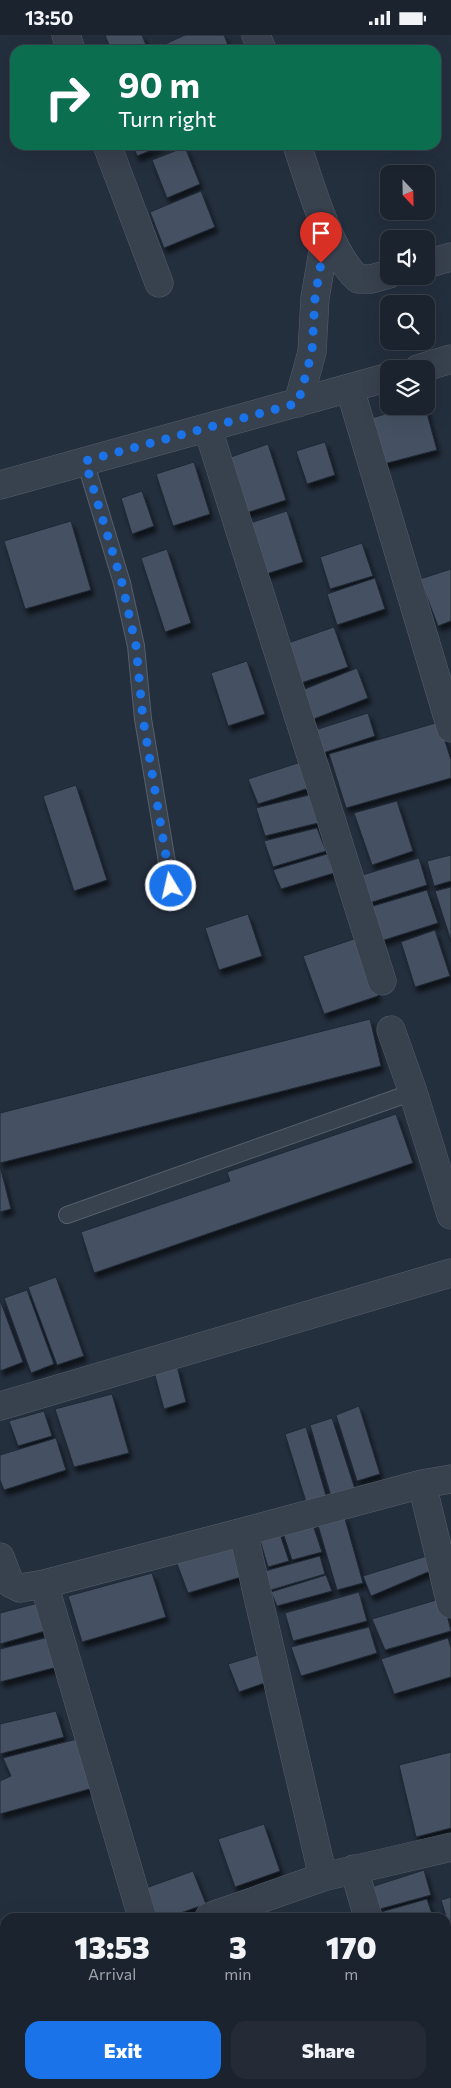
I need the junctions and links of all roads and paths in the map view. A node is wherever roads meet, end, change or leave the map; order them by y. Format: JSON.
{"nodes":[{"id":1,"x":109,"y":150,"type":"edge"},
{"id":2,"x":298,"y":150,"type":"edge"},
{"id":3,"x":327,"y":228,"type":"junction"},
{"id":4,"x":451,"y":257,"type":"edge"},
{"id":5,"x":435,"y":261,"type":"edge"},
{"id":6,"x":380,"y":276,"type":"edge"},
{"id":7,"x":159,"y":283,"type":"dead end"},
{"id":8,"x":451,"y":359,"type":"edge"},
{"id":9,"x":435,"y":364,"type":"edge"},
{"id":10,"x":380,"y":380,"type":"edge"},
{"id":11,"x":350,"y":389,"type":"junction"},
{"id":12,"x":298,"y":403,"type":"junction"},
{"id":13,"x":208,"y":429,"type":"junction"},
{"id":14,"x":85,"y":461,"type":"junction"},
{"id":15,"x":0,"y":485,"type":"edge"},
{"id":16,"x":451,"y":728,"type":"edge"},
{"id":17,"x":171,"y":886,"type":"dead end"},
{"id":18,"x":382,"y":981,"type":"dead end"},
{"id":19,"x":391,"y":1030,"type":"dead end"},
{"id":20,"x":413,"y":1092,"type":"junction"},
{"id":21,"x":67,"y":1215,"type":"dead end"},
{"id":22,"x":451,"y":1215,"type":"edge"},
{"id":23,"x":451,"y":1273,"type":"edge"},
{"id":24,"x":0,"y":1406,"type":"edge"},
{"id":25,"x":451,"y":1479,"type":"edge"},
{"id":26,"x":422,"y":1484,"type":"junction"},
{"id":27,"x":243,"y":1532,"type":"junction"},
{"id":28,"x":0,"y":1557,"type":"edge"},
{"id":29,"x":44,"y":1584,"type":"junction"},
{"id":30,"x":451,"y":1604,"type":"edge"},
{"id":31,"x":451,"y":1847,"type":"edge"},
{"id":32,"x":354,"y":1869,"type":"junction"},
{"id":33,"x":323,"y":1877,"type":"junction"},
{"id":34,"x":141,"y":1913,"type":"edge"},
{"id":35,"x":226,"y":1913,"type":"edge"},
{"id":36,"x":367,"y":1913,"type":"edge"}],
"edges":[{"from":1,"to":7,"type":"street"},
{"from":2,"to":3,"type":"street"},
{"from":3,"to":6,"type":"street"},
{"from":3,"to":12,"type":"street"},
{"from":4,"to":5,"type":"street"},
{"from":8,"to":9,"type":"street"},
{"from":10,"to":11,"type":"street"},
{"from":11,"to":12,"type":"street"},
{"from":11,"to":16,"type":"street"},
{"from":12,"to":13,"type":"street"},
{"from":13,"to":14,"type":"street"},
{"from":13,"to":18,"type":"street"},
{"from":14,"to":15,"type":"street"},
{"from":14,"to":17,"type":"lane"},
{"from":19,"to":20,"type":"street"},
{"from":20,"to":21,"type":"lane"},
{"from":20,"to":22,"type":"street"},
{"from":23,"to":24,"type":"street"},
{"from":25,"to":26,"type":"street"},
{"from":26,"to":27,"type":"street"},
{"from":26,"to":30,"type":"street"},
{"from":27,"to":29,"type":"street"},
{"from":27,"to":33,"type":"street"},
{"from":28,"to":29,"type":"street"},
{"from":29,"to":34,"type":"street"},
{"from":31,"to":32,"type":"street"},
{"from":32,"to":33,"type":"street"},
{"from":32,"to":36,"type":"street"},
{"from":33,"to":35,"type":"street"}]}
